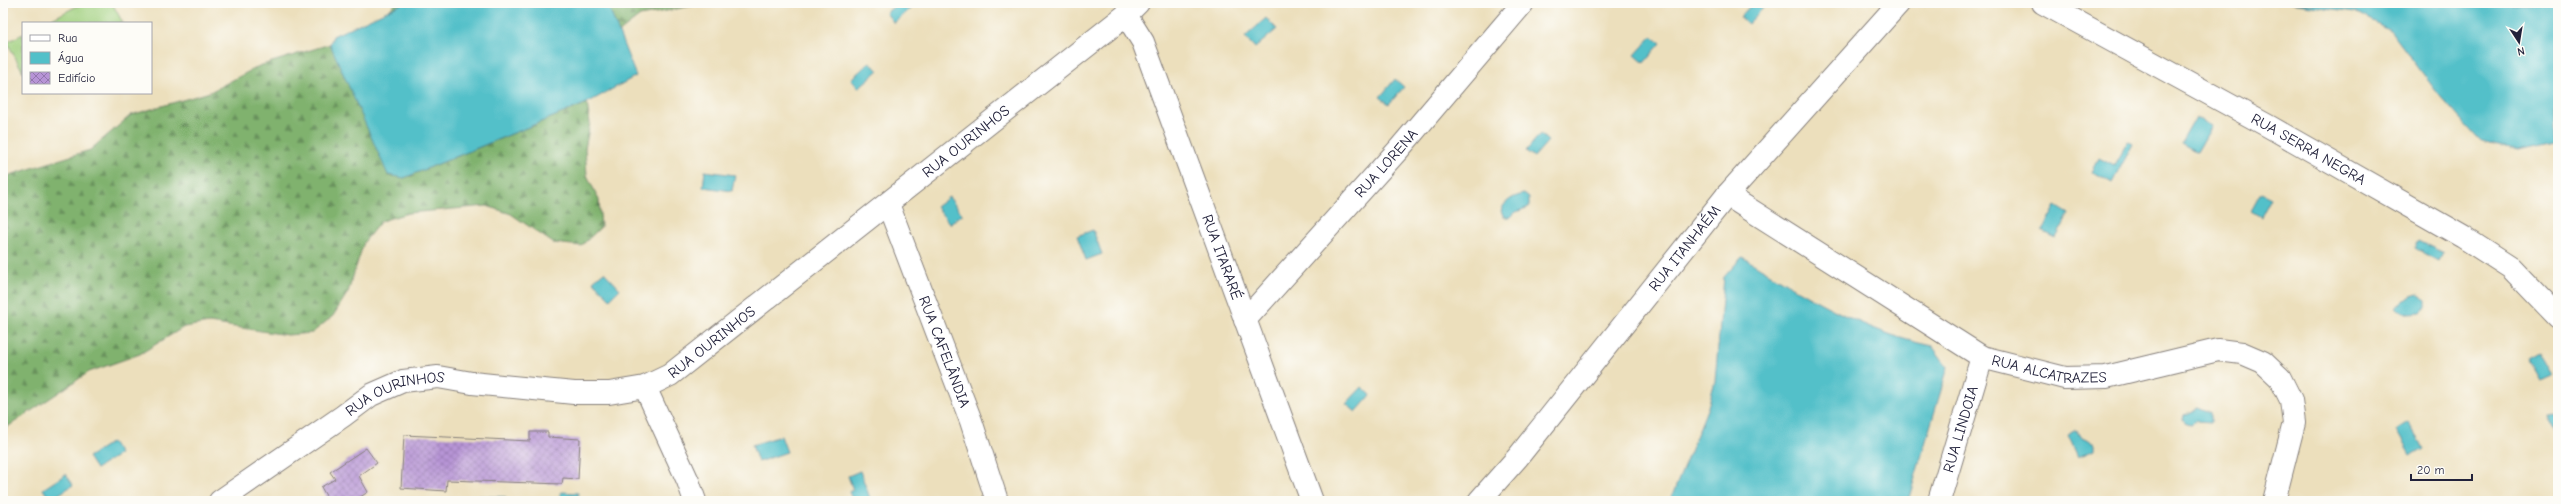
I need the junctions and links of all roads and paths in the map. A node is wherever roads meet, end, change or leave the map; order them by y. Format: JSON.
{"nodes":[{"id":1,"x":1523,"y":3,"type":"edge"},
{"id":2,"x":1899,"y":3,"type":"edge"},
{"id":3,"x":2043,"y":3,"type":"edge"},
{"id":4,"x":1132,"y":9,"type":"edge"},
{"id":5,"x":1728,"y":195,"type":"junction"},
{"id":6,"x":888,"y":204,"type":"junction"},
{"id":7,"x":2558,"y":317,"type":"edge"},
{"id":8,"x":1245,"y":320,"type":"junction"},
{"id":9,"x":1982,"y":357,"type":"junction"},
{"id":10,"x":645,"y":387,"type":"junction"},
{"id":11,"x":220,"y":501,"type":"edge"},
{"id":12,"x":695,"y":501,"type":"edge"},
{"id":13,"x":997,"y":501,"type":"edge"},
{"id":14,"x":1312,"y":501,"type":"edge"},
{"id":15,"x":1479,"y":501,"type":"edge"},
{"id":16,"x":1939,"y":501,"type":"edge"},
{"id":17,"x":2274,"y":501,"type":"edge"}],
"edges":[{"from":1,"to":8,"type":"street","name":"RUA LORENA"},
{"from":2,"to":5,"type":"street","name":"RUA ITANHAÉM"},
{"from":3,"to":7,"type":"street","name":"RUA SERRA NEGRA"},
{"from":4,"to":6,"type":"street","name":"RUA OURINHOS"},
{"from":4,"to":8,"type":"street","name":"RUA ITARARÉ"},
{"from":5,"to":9,"type":"street","name":"RUA ALCATRAZES"},
{"from":5,"to":15,"type":"street","name":"RUA ITANHAÉM"},
{"from":6,"to":10,"type":"street","name":"RUA OURINHOS"},
{"from":6,"to":13,"type":"street","name":"RUA CAFELÂNDIA"},
{"from":8,"to":14,"type":"street","name":"RUA ITARARÉ"},
{"from":9,"to":16,"type":"street","name":"RUA LINDOIA"},
{"from":9,"to":17,"type":"street","name":"RUA ALCATRAZES"},
{"from":10,"to":11,"type":"street","name":"RUA OURINHOS"},
{"from":10,"to":12,"type":"street"}]}
